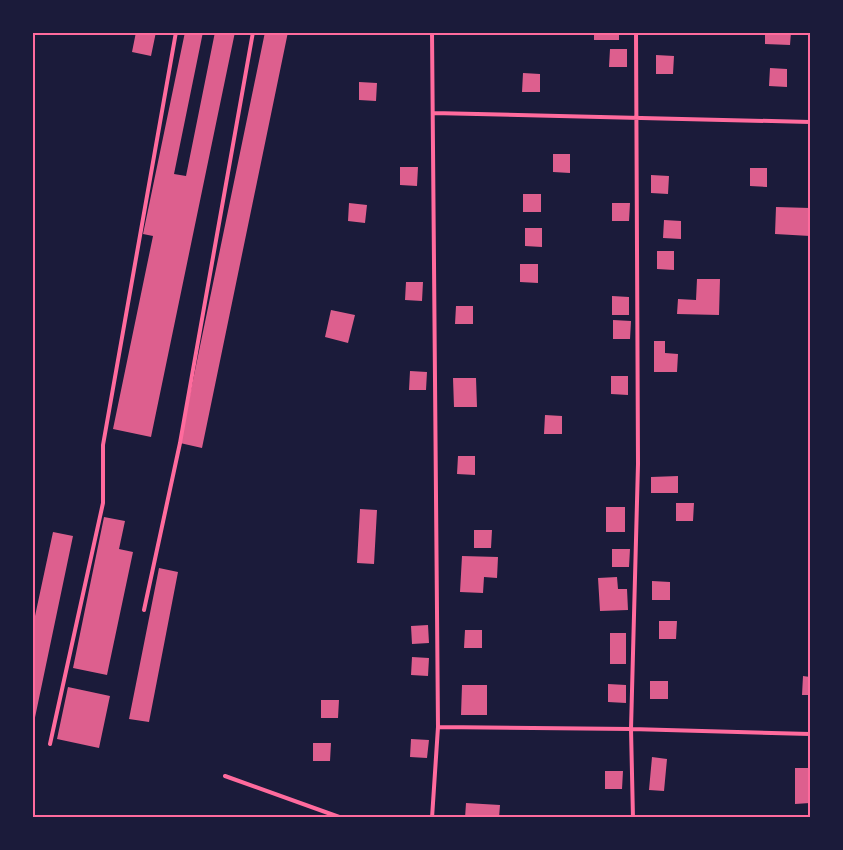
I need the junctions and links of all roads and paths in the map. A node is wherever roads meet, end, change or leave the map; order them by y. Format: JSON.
{"nodes":[{"id":1,"x":176,"y":32,"type":"edge"},
{"id":2,"x":253,"y":32,"type":"edge"},
{"id":3,"x":432,"y":32,"type":"edge"},
{"id":4,"x":636,"y":32,"type":"edge"},
{"id":5,"x":433,"y":113,"type":"junction"},
{"id":6,"x":636,"y":118,"type":"junction"},
{"id":7,"x":810,"y":122,"type":"edge"},
{"id":8,"x":144,"y":610,"type":"dead end"},
{"id":9,"x":438,"y":727,"type":"junction"},
{"id":10,"x":631,"y":729,"type":"junction"},
{"id":11,"x":810,"y":734,"type":"edge"},
{"id":12,"x":50,"y":744,"type":"dead end"},
{"id":13,"x":225,"y":776,"type":"dead end"},
{"id":14,"x":342,"y":818,"type":"edge"},
{"id":15,"x":432,"y":818,"type":"edge"},
{"id":16,"x":633,"y":818,"type":"edge"}],
"edges":[{"from":1,"to":12,"type":"lane"},
{"from":2,"to":8,"type":"lane"},
{"from":3,"to":5,"type":"lane"},
{"from":4,"to":6,"type":"lane"},
{"from":5,"to":6,"type":"lane"},
{"from":5,"to":9,"type":"lane"},
{"from":6,"to":7,"type":"lane"},
{"from":6,"to":10,"type":"lane"},
{"from":9,"to":10,"type":"lane"},
{"from":9,"to":15,"type":"lane"},
{"from":10,"to":11,"type":"lane"},
{"from":10,"to":16,"type":"lane"},
{"from":13,"to":14,"type":"lane"}]}
